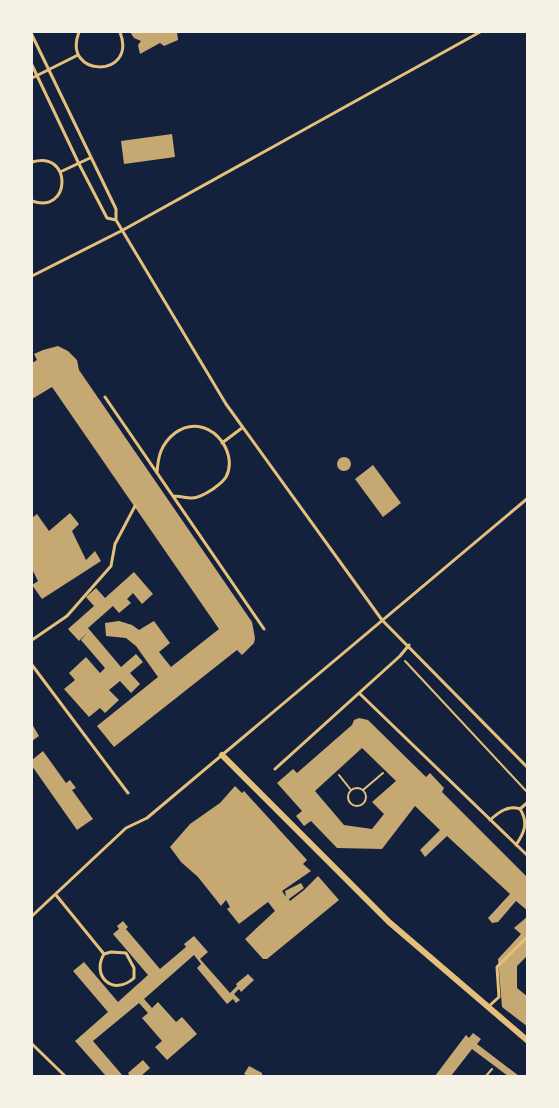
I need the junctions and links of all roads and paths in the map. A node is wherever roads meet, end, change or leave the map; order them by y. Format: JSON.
{"nodes":[{"id":1,"x":79,"y":32,"type":"edge"},
{"id":2,"x":120,"y":32,"type":"edge"},
{"id":3,"x":480,"y":32,"type":"edge"},
{"id":4,"x":32,"y":34,"type":"edge"},
{"id":5,"x":78,"y":55,"type":"junction"},
{"id":6,"x":32,"y":65,"type":"edge"},
{"id":7,"x":49,"y":71,"type":"junction"},
{"id":8,"x":37,"y":76,"type":"junction"},
{"id":9,"x":32,"y":78,"type":"edge"},
{"id":10,"x":90,"y":158,"type":"junction"},
{"id":11,"x":32,"y":162,"type":"edge"},
{"id":12,"x":79,"y":164,"type":"junction"},
{"id":13,"x":60,"y":172,"type":"junction"},
{"id":14,"x":32,"y":201,"type":"edge"},
{"id":15,"x":116,"y":220,"type":"junction"},
{"id":16,"x":123,"y":230,"type":"junction"},
{"id":17,"x":32,"y":276,"type":"edge"},
{"id":18,"x":105,"y":397,"type":"dead end"},
{"id":19,"x":243,"y":428,"type":"junction"},
{"id":20,"x":222,"y":443,"type":"junction"},
{"id":21,"x":157,"y":473,"type":"junction"},
{"id":22,"x":166,"y":485,"type":"junction"},
{"id":23,"x":161,"y":489,"type":"dead end"},
{"id":24,"x":173,"y":496,"type":"junction"},
{"id":25,"x":528,"y":498,"type":"edge"},
{"id":26,"x":135,"y":506,"type":"dead end"},
{"id":27,"x":382,"y":620,"type":"junction"},
{"id":28,"x":264,"y":629,"type":"dead end"},
{"id":29,"x":32,"y":640,"type":"edge"},
{"id":30,"x":409,"y":645,"type":"junction"},
{"id":31,"x":400,"y":656,"type":"junction"},
{"id":32,"x":32,"y":665,"type":"edge"},
{"id":33,"x":359,"y":693,"type":"junction"},
{"id":34,"x":222,"y":755,"type":"junction"},
{"id":35,"x":528,"y":768,"type":"edge"},
{"id":36,"x":275,"y":769,"type":"dead end"},
{"id":37,"x":383,"y":773,"type":"dead end"},
{"id":38,"x":339,"y":775,"type":"dead end"},
{"id":39,"x":351,"y":790,"type":"junction"},
{"id":40,"x":363,"y":790,"type":"junction"},
{"id":41,"x":128,"y":793,"type":"dead end"},
{"id":42,"x":528,"y":793,"type":"edge"},
{"id":43,"x":528,"y":802,"type":"edge"},
{"id":44,"x":520,"y":809,"type":"junction"},
{"id":45,"x":490,"y":820,"type":"junction"},
{"id":46,"x":516,"y":845,"type":"junction"},
{"id":47,"x":528,"y":856,"type":"edge"},
{"id":48,"x":56,"y":895,"type":"junction"},
{"id":49,"x":32,"y":916,"type":"edge"},
{"id":50,"x":528,"y":936,"type":"edge"},
{"id":51,"x":104,"y":954,"type":"junction"},
{"id":52,"x":488,"y":1007,"type":"junction"},
{"id":53,"x":528,"y":1041,"type":"edge"},
{"id":54,"x":32,"y":1044,"type":"edge"},
{"id":55,"x":492,"y":1069,"type":"dead end"},
{"id":56,"x":65,"y":1077,"type":"edge"},
{"id":57,"x":486,"y":1077,"type":"edge"}],
"edges":[{"from":1,"to":5,"type":"lane"},
{"from":2,"to":5,"type":"lane"},
{"from":3,"to":16,"type":"lane"},
{"from":4,"to":7,"type":"lane"},
{"from":5,"to":7,"type":"lane"},
{"from":6,"to":8,"type":"lane"},
{"from":7,"to":8,"type":"lane"},
{"from":7,"to":10,"type":"lane"},
{"from":8,"to":9,"type":"lane"},
{"from":8,"to":12,"type":"lane"},
{"from":10,"to":12,"type":"lane"},
{"from":10,"to":15,"type":"lane"},
{"from":11,"to":13,"type":"lane"},
{"from":12,"to":13,"type":"lane"},
{"from":12,"to":15,"type":"lane"},
{"from":13,"to":14,"type":"lane"},
{"from":15,"to":16,"type":"lane"},
{"from":16,"to":17,"type":"lane"},
{"from":16,"to":19,"type":"lane"},
{"from":18,"to":21,"type":"lane"},
{"from":19,"to":20,"type":"lane"},
{"from":19,"to":27,"type":"lane"},
{"from":20,"to":21,"type":"lane"},
{"from":20,"to":24,"type":"lane"},
{"from":21,"to":22,"type":"lane"},
{"from":22,"to":23,"type":"lane"},
{"from":22,"to":24,"type":"lane"},
{"from":24,"to":28,"type":"lane"},
{"from":25,"to":27,"type":"lane"},
{"from":26,"to":29,"type":"lane"},
{"from":27,"to":30,"type":"lane"},
{"from":27,"to":34,"type":"lane"},
{"from":30,"to":31,"type":"lane"},
{"from":30,"to":35,"type":"lane"},
{"from":31,"to":33,"type":"lane"},
{"from":31,"to":42,"type":"path"},
{"from":32,"to":41,"type":"lane"},
{"from":33,"to":36,"type":"lane"},
{"from":33,"to":45,"type":"lane"},
{"from":34,"to":48,"type":"lane"},
{"from":34,"to":52,"type":"street"},
{"from":37,"to":40,"type":"path"},
{"from":38,"to":39,"type":"path"},
{"from":39,"to":40,"type":"path"},
{"from":39,"to":40,"type":"path"},
{"from":43,"to":44,"type":"lane"},
{"from":44,"to":45,"type":"lane"},
{"from":44,"to":46,"type":"lane"},
{"from":45,"to":46,"type":"lane"},
{"from":46,"to":47,"type":"lane"},
{"from":48,"to":49,"type":"lane"},
{"from":48,"to":51,"type":"lane"},
{"from":50,"to":52,"type":"lane"},
{"from":51,"to":51,"type":"lane"},
{"from":52,"to":53,"type":"street"},
{"from":54,"to":56,"type":"lane"},
{"from":55,"to":57,"type":"path"}]}
